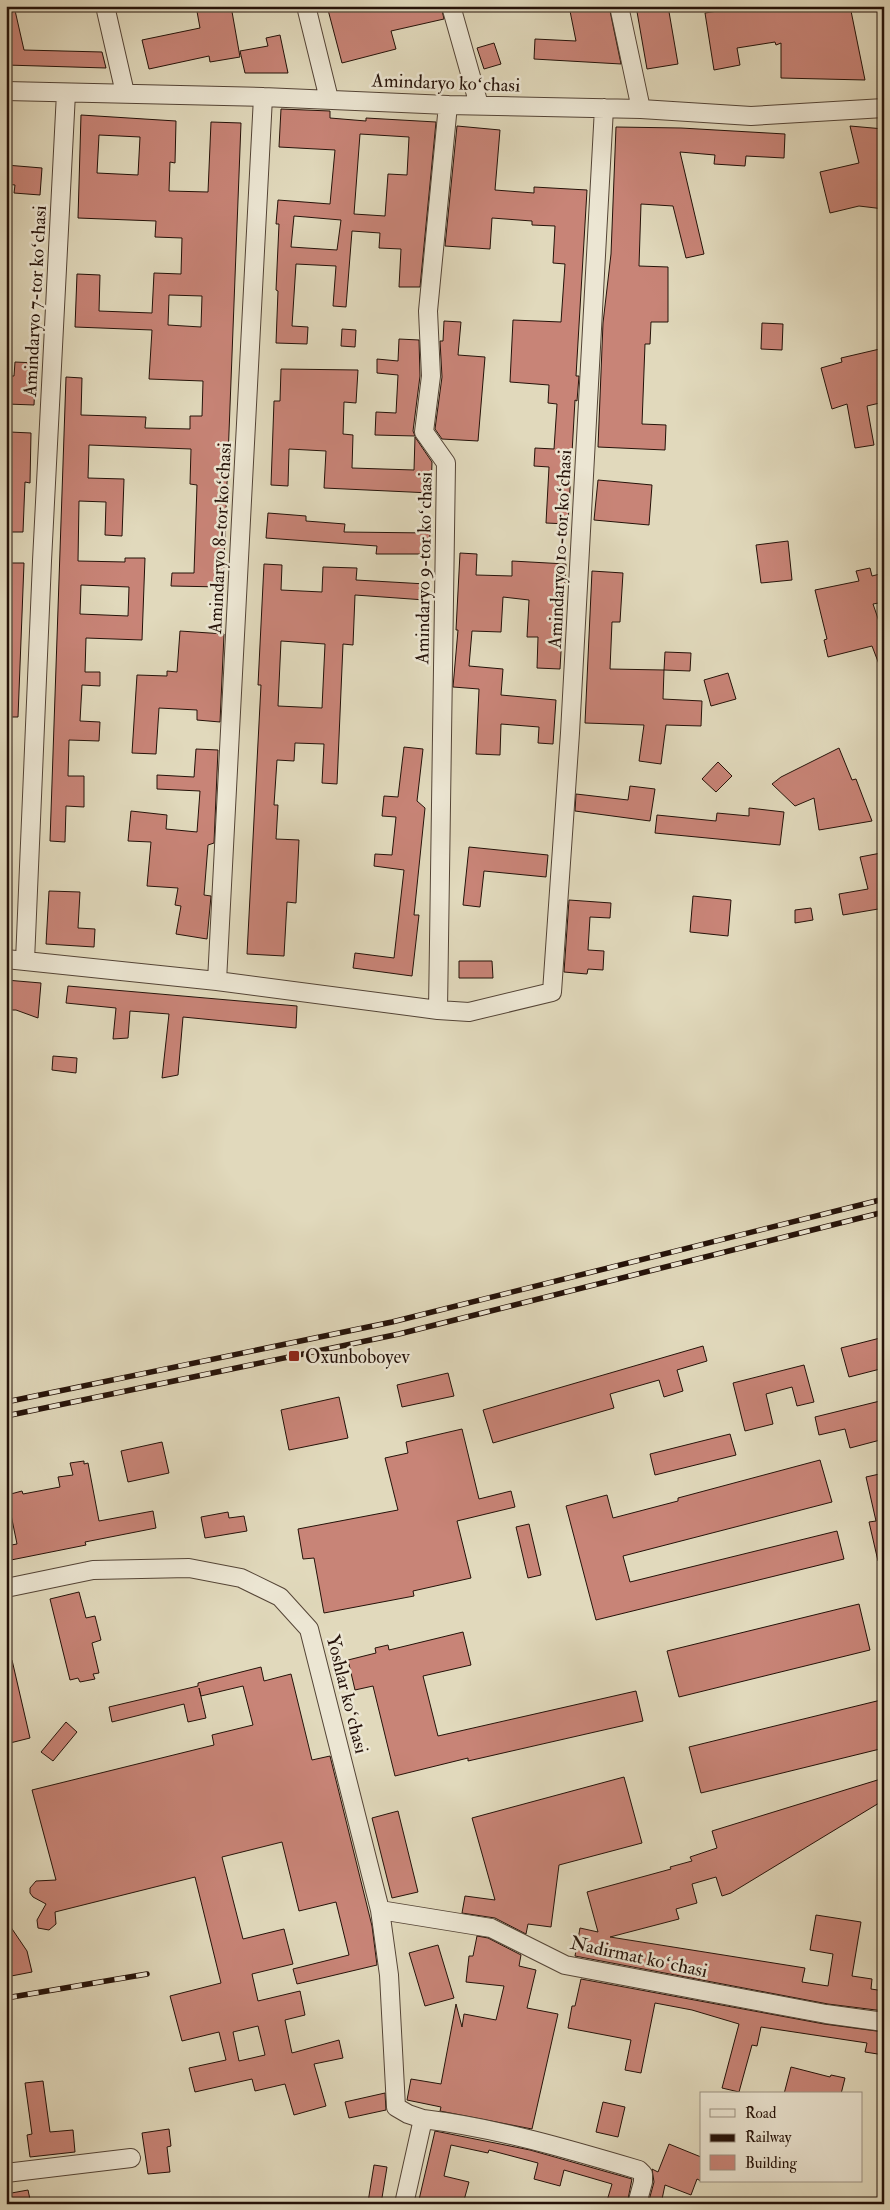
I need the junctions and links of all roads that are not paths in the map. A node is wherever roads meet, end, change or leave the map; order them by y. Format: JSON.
{"nodes":[{"id":1,"x":105,"y":6,"type":"edge"},
{"id":2,"x":306,"y":6,"type":"edge"},
{"id":3,"x":452,"y":6,"type":"edge"},
{"id":4,"x":619,"y":6,"type":"edge"},
{"id":5,"x":6,"y":91,"type":"edge"},
{"id":6,"x":66,"y":93,"type":"junction"},
{"id":7,"x":125,"y":93,"type":"junction"},
{"id":8,"x":263,"y":97,"type":"junction"},
{"id":9,"x":329,"y":99,"type":"junction"},
{"id":10,"x":448,"y":105,"type":"junction"},
{"id":11,"x":479,"y":105,"type":"junction"},
{"id":12,"x":604,"y":108,"type":"junction"},
{"id":13,"x":884,"y":108,"type":"edge"},
{"id":14,"x":641,"y":109,"type":"junction"},
{"id":15,"x":6,"y":959,"type":"edge"},
{"id":16,"x":25,"y":961,"type":"junction"},
{"id":17,"x":217,"y":981,"type":"junction"},
{"id":18,"x":438,"y":1010,"type":"junction"},
{"id":19,"x":6,"y":1588,"type":"edge"},
{"id":20,"x":380,"y":1910,"type":"junction"},
{"id":21,"x":884,"y":2022,"type":"edge"},
{"id":22,"x":423,"y":2119,"type":"junction"},
{"id":23,"x":131,"y":2158,"type":"dead end"},
{"id":24,"x":6,"y":2173,"type":"edge"},
{"id":25,"x":404,"y":2204,"type":"edge"},
{"id":26,"x":637,"y":2204,"type":"edge"}],
"edges":[{"from":1,"to":7,"type":"street"},
{"from":2,"to":9,"type":"street"},
{"from":3,"to":11,"type":"street"},
{"from":4,"to":14,"type":"street"},
{"from":5,"to":6,"type":"street","name":"Amindaryo koʻchasi"},
{"from":6,"to":7,"type":"street","name":"Amindaryo koʻchasi"},
{"from":6,"to":16,"type":"street","name":"Amindaryo 7-tor koʻchasi"},
{"from":7,"to":8,"type":"street","name":"Amindaryo koʻchasi"},
{"from":8,"to":9,"type":"street","name":"Amindaryo koʻchasi"},
{"from":8,"to":17,"type":"street","name":"Amindaryo 8-tor koʻchasi"},
{"from":9,"to":10,"type":"street","name":"Amindaryo koʻchasi"},
{"from":10,"to":11,"type":"street","name":"Amindaryo koʻchasi"},
{"from":10,"to":18,"type":"street","name":"Amindaryo 9-tor koʻchasi"},
{"from":11,"to":12,"type":"street","name":"Amindaryo koʻchasi"},
{"from":12,"to":14,"type":"street","name":"Amindaryo koʻchasi"},
{"from":12,"to":18,"type":"street","name":"Amindaryo 10-tor koʻchasi"},
{"from":13,"to":14,"type":"street","name":"Amindaryo koʻchasi"},
{"from":15,"to":16,"type":"street"},
{"from":16,"to":17,"type":"street"},
{"from":17,"to":18,"type":"street"},
{"from":19,"to":20,"type":"street","name":"Yoshlar koʻchasi"},
{"from":20,"to":21,"type":"street","name":"Nadirmat koʻchasi"},
{"from":20,"to":22,"type":"street"},
{"from":22,"to":25,"type":"street"},
{"from":22,"to":26,"type":"street"},
{"from":23,"to":24,"type":"street"}]}
